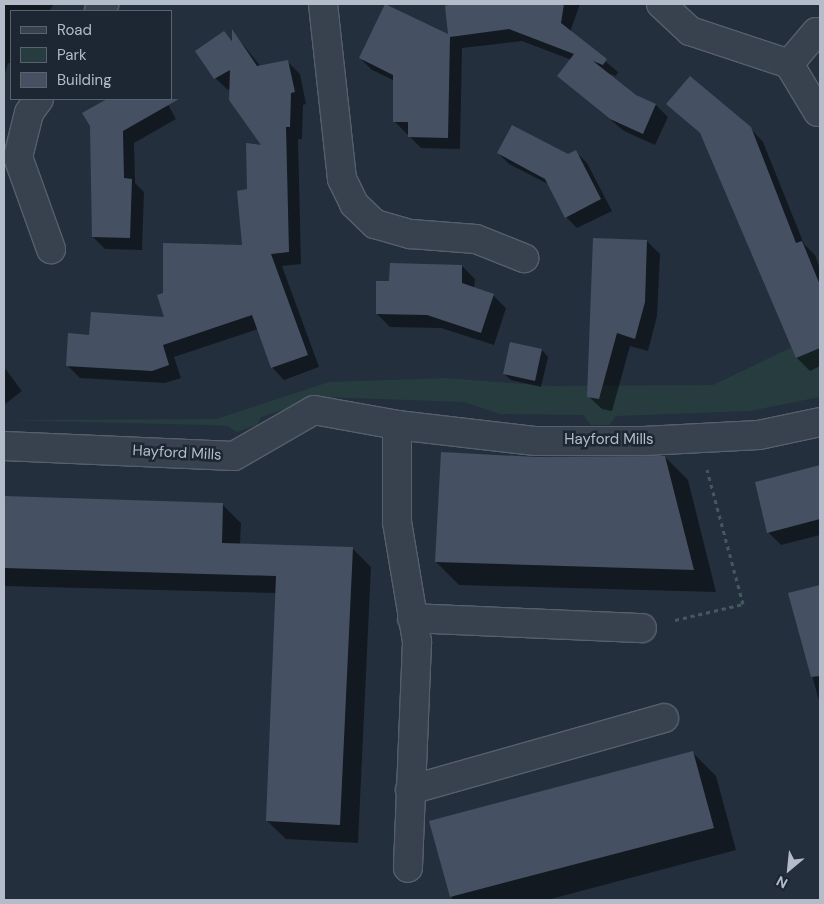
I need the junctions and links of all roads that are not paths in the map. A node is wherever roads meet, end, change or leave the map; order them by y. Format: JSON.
{"nodes":[{"id":1,"x":323,"y":4,"type":"edge"},
{"id":2,"x":661,"y":4,"type":"edge"},
{"id":3,"x":816,"y":32,"type":"dead end"},
{"id":4,"x":789,"y":64,"type":"junction"},
{"id":5,"x":38,"y":100,"type":"edge"},
{"id":6,"x":818,"y":112,"type":"dead end"},
{"id":7,"x":51,"y":249,"type":"dead end"},
{"id":8,"x":524,"y":258,"type":"dead end"},
{"id":9,"x":820,"y":422,"type":"edge"},
{"id":10,"x":397,"y":425,"type":"junction"},
{"id":11,"x":4,"y":446,"type":"edge"},
{"id":12,"x":412,"y":618,"type":"junction"},
{"id":13,"x":642,"y":628,"type":"road end"},
{"id":14,"x":664,"y":718,"type":"dead end"},
{"id":15,"x":410,"y":790,"type":"junction"},
{"id":16,"x":408,"y":868,"type":"dead end"}],
"edges":[{"from":1,"to":8,"type":"street"},
{"from":2,"to":4,"type":"street"},
{"from":3,"to":4,"type":"street"},
{"from":4,"to":6,"type":"street"},
{"from":5,"to":7,"type":"street"},
{"from":9,"to":10,"type":"street","name":"Hayford Mills"},
{"from":10,"to":11,"type":"street","name":"Hayford Mills"},
{"from":10,"to":12,"type":"street"},
{"from":12,"to":13,"type":"street"},
{"from":12,"to":15,"type":"street"},
{"from":14,"to":15,"type":"street"},
{"from":15,"to":16,"type":"street"}]}
